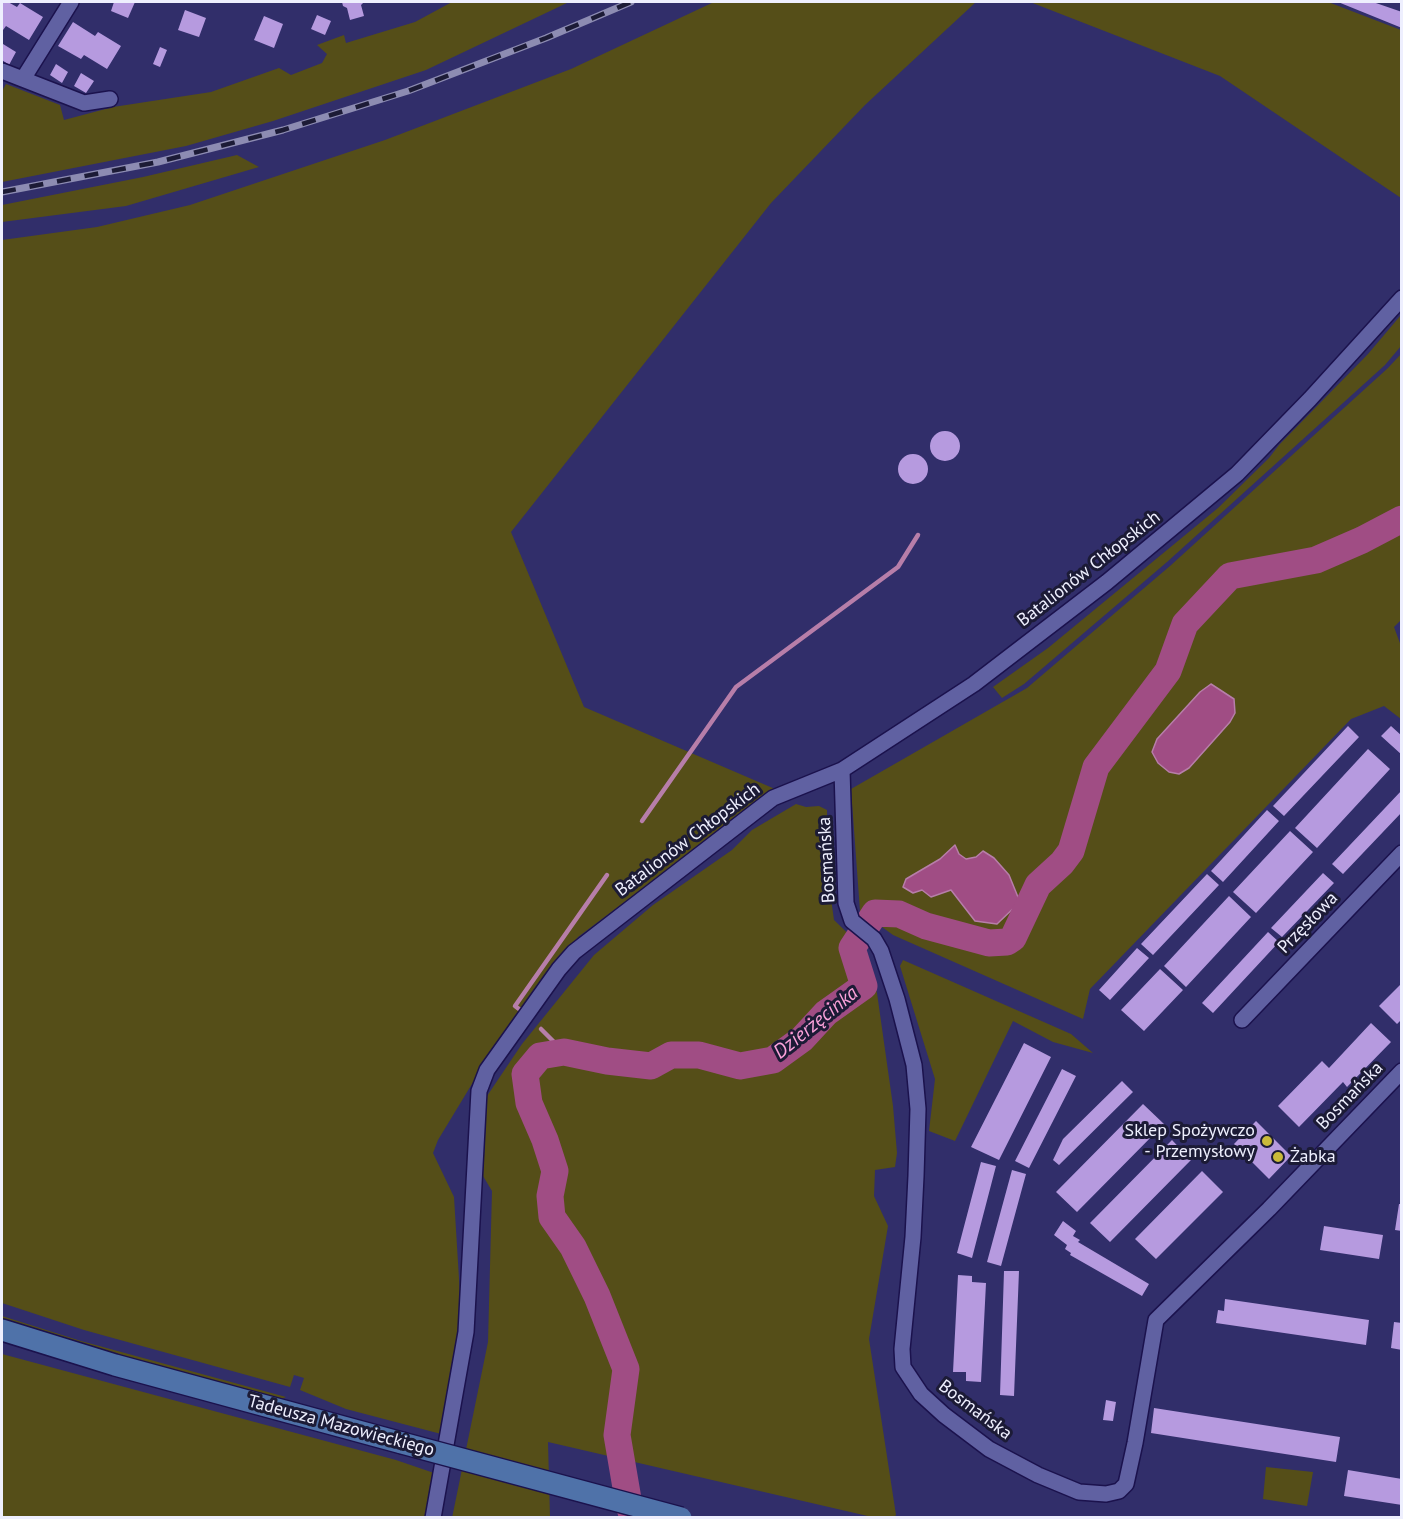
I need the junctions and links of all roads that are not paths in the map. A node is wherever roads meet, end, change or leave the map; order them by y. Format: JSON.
{"nodes":[{"id":1,"x":71,"y":2,"type":"edge"},
{"id":2,"x":2,"y":74,"type":"edge"},
{"id":3,"x":24,"y":79,"type":"junction"},
{"id":4,"x":110,"y":99,"type":"dead end"},
{"id":5,"x":1401,"y":298,"type":"edge"},
{"id":6,"x":842,"y":770,"type":"junction"},
{"id":7,"x":1401,"y":853,"type":"edge"},
{"id":8,"x":1242,"y":1020,"type":"dead end"},
{"id":9,"x":1401,"y":1071,"type":"edge"},
{"id":10,"x":2,"y":1330,"type":"edge"},
{"id":11,"x":433,"y":1518,"type":"edge"},
{"id":12,"x":681,"y":1518,"type":"edge"}],
"edges":[{"from":1,"to":3,"type":"street"},
{"from":2,"to":3,"type":"street"},
{"from":3,"to":4,"type":"street"},
{"from":5,"to":6,"type":"street","name":"Batalionów Chłopskich"},
{"from":6,"to":9,"type":"street","name":"Bosmańska"},
{"from":6,"to":11,"type":"street","name":"Batalionów Chłopskich"},
{"from":7,"to":8,"type":"street","name":"Przęsłowa"},
{"from":10,"to":12,"type":"main road","name":"Tadeusza Mazowieckiego","bridge":true}]}
